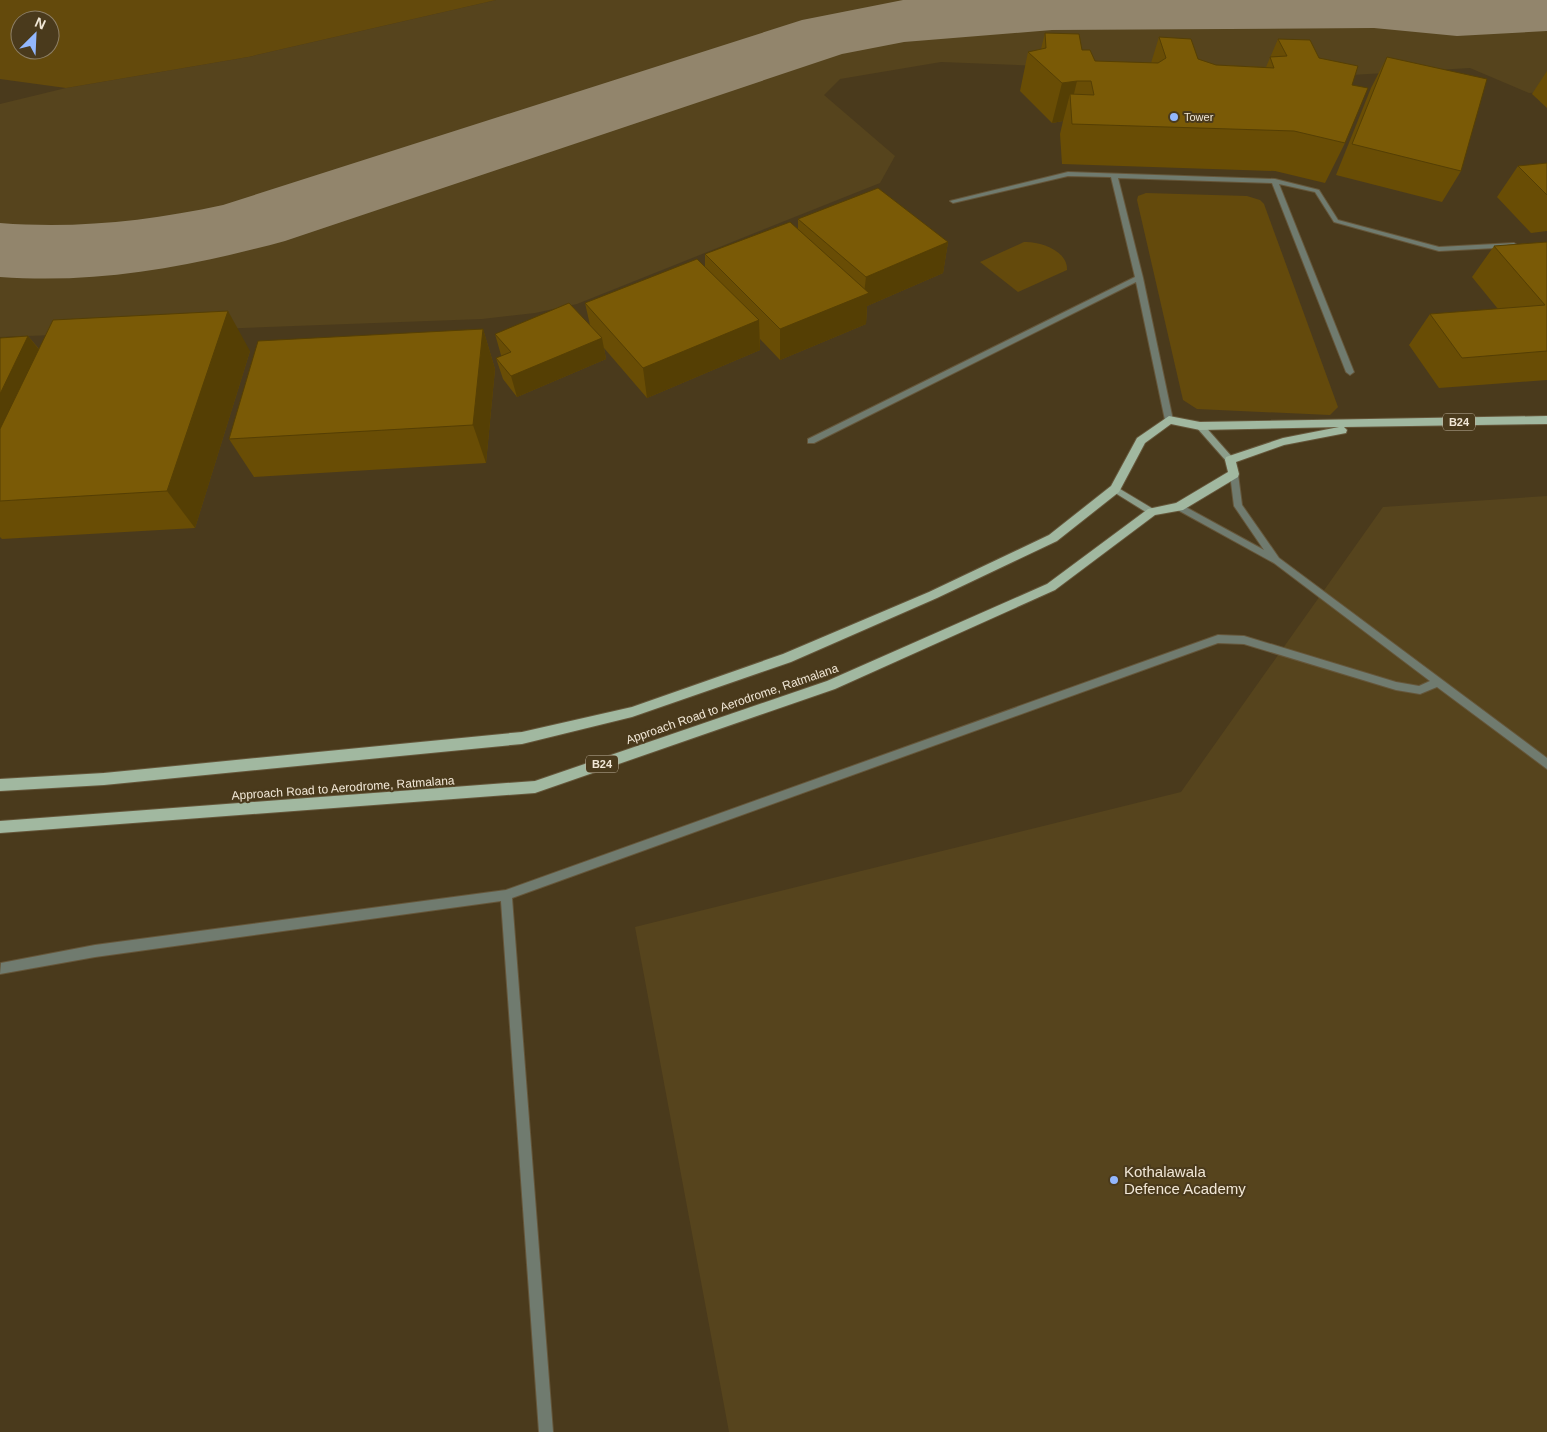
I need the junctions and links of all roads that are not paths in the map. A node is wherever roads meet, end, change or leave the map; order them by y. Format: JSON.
{"nodes":[{"id":1,"x":1114,"y":176,"type":"junction"},
{"id":2,"x":1275,"y":181,"type":"junction"},
{"id":3,"x":953,"y":201,"type":"dead end"},
{"id":4,"x":1517,"y":245,"type":"edge"},
{"id":5,"x":1139,"y":278,"type":"junction"},
{"id":6,"x":1350,"y":372,"type":"dead end"},
{"id":7,"x":1168,"y":420,"type":"junction"},
{"id":8,"x":1547,"y":420,"type":"edge"},
{"id":9,"x":1372,"y":424,"type":"junction"},
{"id":10,"x":1200,"y":426,"type":"junction"},
{"id":11,"x":811,"y":441,"type":"dead end"},
{"id":12,"x":1230,"y":460,"type":"junction"},
{"id":13,"x":1234,"y":474,"type":"junction"},
{"id":14,"x":1115,"y":489,"type":"junction"},
{"id":15,"x":1179,"y":507,"type":"junction"},
{"id":16,"x":1152,"y":512,"type":"junction"},
{"id":17,"x":1277,"y":561,"type":"junction"},
{"id":18,"x":1438,"y":682,"type":"junction"},
{"id":19,"x":1547,"y":764,"type":"edge"},
{"id":20,"x":0,"y":785,"type":"edge"},
{"id":21,"x":0,"y":827,"type":"edge"},
{"id":22,"x":506,"y":895,"type":"junction"},
{"id":23,"x":1,"y":969,"type":"dead end"},
{"id":24,"x":546,"y":1432,"type":"edge"}],
"edges":[{"from":1,"to":2,"type":"street"},
{"from":1,"to":3,"type":"street"},
{"from":1,"to":5,"type":"street"},
{"from":2,"to":4,"type":"street"},
{"from":2,"to":6,"type":"street"},
{"from":5,"to":7,"type":"street"},
{"from":5,"to":11,"type":"street"},
{"from":7,"to":10,"type":"main road","number":"B24"},
{"from":7,"to":14,"type":"main road","name":"Approach Road to Aerodrome, Ratmalana"},
{"from":8,"to":9,"type":"main road","number":"B24"},
{"from":9,"to":10,"type":"main road","number":"B24"},
{"from":9,"to":12,"type":"main road","number":"B24"},
{"from":10,"to":12,"type":"street"},
{"from":12,"to":13,"type":"main road"},
{"from":13,"to":15,"type":"main road","name":"Approach Road to Aerodrome, Ratmalana","number":"B24"},
{"from":13,"to":17,"type":"street"},
{"from":14,"to":16,"type":"street"},
{"from":14,"to":20,"type":"main road","name":"Approach Road to Aerodrome, Ratmalana"},
{"from":15,"to":16,"type":"main road","name":"Approach Road to Aerodrome, Ratmalana","number":"B24"},
{"from":15,"to":17,"type":"street"},
{"from":16,"to":21,"type":"main road","name":"Approach Road to Aerodrome, Ratmalana","number":"B24"},
{"from":17,"to":18,"type":"street"},
{"from":18,"to":19,"type":"street"},
{"from":18,"to":22,"type":"street"},
{"from":22,"to":23,"type":"street"},
{"from":22,"to":24,"type":"street"}]}
